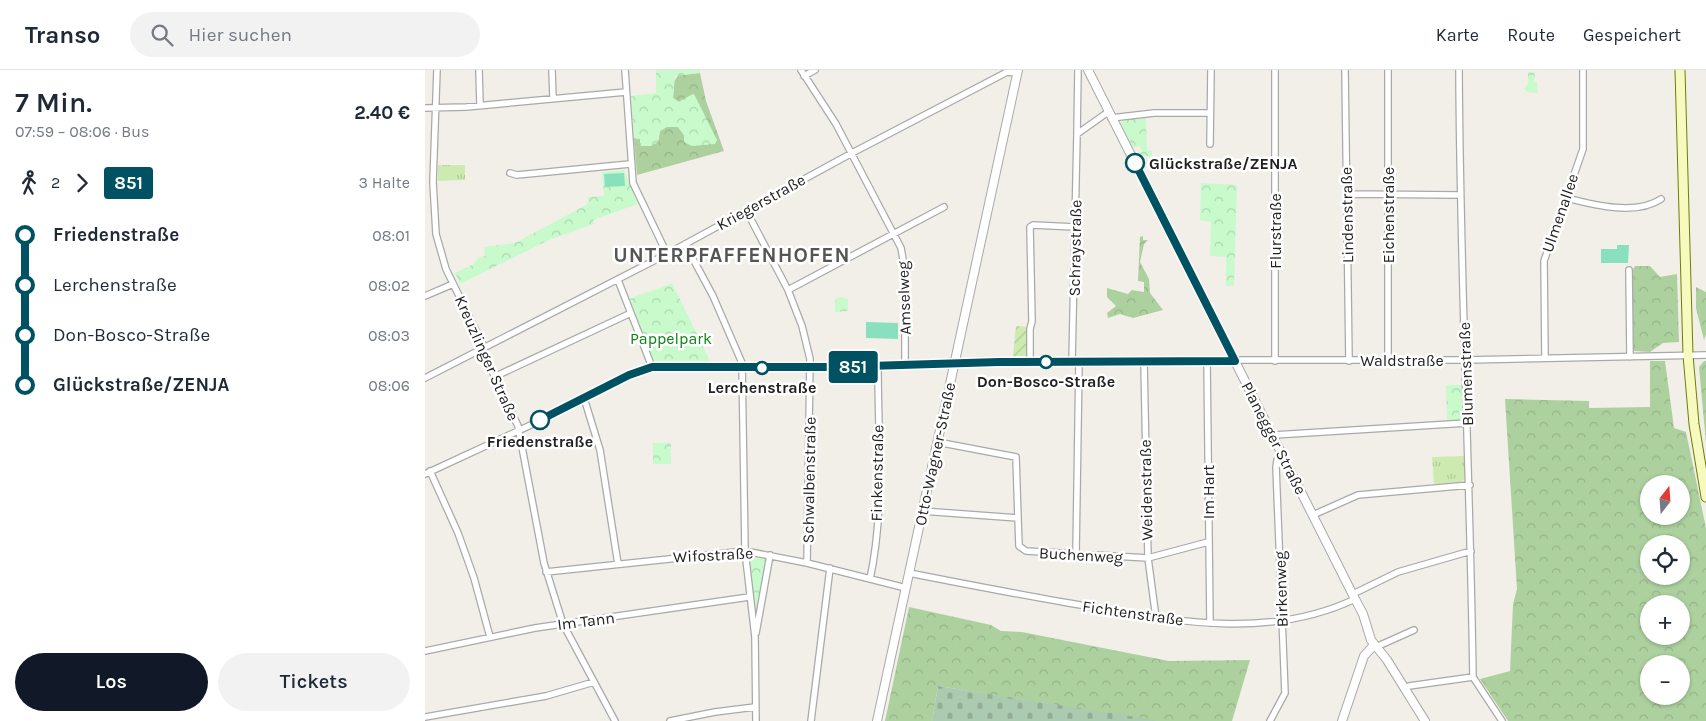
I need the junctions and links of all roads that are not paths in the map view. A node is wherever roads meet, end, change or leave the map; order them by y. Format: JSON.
{"nodes":[{"id":1,"x":437,"y":70,"type":"edge"},
{"id":2,"x":479,"y":70,"type":"edge"},
{"id":3,"x":552,"y":70,"type":"edge"},
{"id":4,"x":625,"y":70,"type":"edge"},
{"id":5,"x":815,"y":70,"type":"edge"},
{"id":6,"x":1077,"y":70,"type":"edge"},
{"id":7,"x":1088,"y":70,"type":"edge"},
{"id":8,"x":1211,"y":70,"type":"edge"},
{"id":9,"x":1275,"y":70,"type":"edge"},
{"id":10,"x":1345,"y":70,"type":"edge"},
{"id":11,"x":1388,"y":70,"type":"edge"},
{"id":12,"x":1459,"y":70,"type":"edge"},
{"id":13,"x":1583,"y":70,"type":"edge"},
{"id":14,"x":1680,"y":70,"type":"edge"},
{"id":15,"x":1018,"y":72,"type":"edge"},
{"id":16,"x":803,"y":73,"type":"edge"},
{"id":17,"x":626,"y":92,"type":"junction"},
{"id":18,"x":553,"y":98,"type":"junction"},
{"id":19,"x":480,"y":105,"type":"junction"},
{"id":20,"x":425,"y":108,"type":"edge"},
{"id":21,"x":435,"y":108,"type":"junction"},
{"id":22,"x":1210,"y":113,"type":"junction"},
{"id":23,"x":1110,"y":115,"type":"junction"},
{"id":24,"x":1077,"y":133,"type":"junction"},
{"id":25,"x":1209,"y":144,"type":"dead end"},
{"id":26,"x":852,"y":153,"type":"junction"},
{"id":27,"x":630,"y":164,"type":"junction"},
{"id":28,"x":510,"y":173,"type":"dead end"},
{"id":29,"x":1347,"y":194,"type":"junction"},
{"id":30,"x":1460,"y":194,"type":"junction"},
{"id":31,"x":1388,"y":195,"type":"junction"},
{"id":32,"x":1566,"y":198,"type":"junction"},
{"id":33,"x":1661,"y":198,"type":"dead end"},
{"id":34,"x":944,"y":207,"type":"dead end"},
{"id":35,"x":746,"y":210,"type":"junction"},
{"id":36,"x":1075,"y":227,"type":"junction"},
{"id":37,"x":894,"y":234,"type":"junction"},
{"id":38,"x":685,"y":244,"type":"junction"},
{"id":39,"x":667,"y":254,"type":"junction"},
{"id":40,"x":1629,"y":270,"type":"dead end"},
{"id":41,"x":618,"y":280,"type":"junction"},
{"id":42,"x":453,"y":284,"type":"junction"},
{"id":43,"x":788,"y":290,"type":"junction"},
{"id":44,"x":425,"y":296,"type":"edge"},
{"id":45,"x":631,"y":313,"type":"junction"},
{"id":46,"x":483,"y":348,"type":"junction"},
{"id":47,"x":1706,"y":354,"type":"edge"},
{"id":48,"x":1688,"y":355,"type":"junction"},
{"id":49,"x":1630,"y":357,"type":"junction"},
{"id":50,"x":1545,"y":358,"type":"junction"},
{"id":51,"x":1207,"y":360,"type":"junction"},
{"id":52,"x":1349,"y":360,"type":"junction"},
{"id":53,"x":1388,"y":360,"type":"junction"},
{"id":54,"x":1465,"y":360,"type":"junction"},
{"id":55,"x":1235,"y":361,"type":"junction"},
{"id":56,"x":1275,"y":361,"type":"junction"},
{"id":57,"x":1031,"y":362,"type":"junction"},
{"id":58,"x":1076,"y":362,"type":"junction"},
{"id":59,"x":1144,"y":362,"type":"junction"},
{"id":60,"x":955,"y":365,"type":"junction"},
{"id":61,"x":905,"y":366,"type":"junction"},
{"id":62,"x":652,"y":367,"type":"junction"},
{"id":63,"x":877,"y":367,"type":"junction"},
{"id":64,"x":742,"y":368,"type":"junction"},
{"id":65,"x":810,"y":368,"type":"junction"},
{"id":66,"x":495,"y":377,"type":"junction"},
{"id":67,"x":425,"y":378,"type":"edge"},
{"id":68,"x":584,"y":398,"type":"junction"},
{"id":69,"x":1467,"y":423,"type":"junction"},
{"id":70,"x":518,"y":430,"type":"junction"},
{"id":71,"x":1274,"y":436,"type":"junction"},
{"id":72,"x":937,"y":442,"type":"junction"},
{"id":73,"x":1283,"y":456,"type":"junction"},
{"id":74,"x":428,"y":473,"type":"edge"},
{"id":75,"x":1470,"y":485,"type":"junction"},
{"id":76,"x":1706,"y":497,"type":"edge"},
{"id":77,"x":923,"y":511,"type":"junction"},
{"id":78,"x":1313,"y":515,"type":"junction"},
{"id":79,"x":1018,"y":518,"type":"junction"},
{"id":80,"x":1208,"y":542,"type":"junction"},
{"id":81,"x":745,"y":551,"type":"junction"},
{"id":82,"x":1471,"y":551,"type":"junction"},
{"id":83,"x":1076,"y":554,"type":"junction"},
{"id":84,"x":770,"y":555,"type":"junction"},
{"id":85,"x":1148,"y":558,"type":"junction"},
{"id":86,"x":807,"y":563,"type":"junction"},
{"id":87,"x":618,"y":564,"type":"junction"},
{"id":88,"x":830,"y":568,"type":"junction"},
{"id":89,"x":546,"y":572,"type":"junction"},
{"id":90,"x":909,"y":573,"type":"junction"},
{"id":91,"x":870,"y":579,"type":"junction"},
{"id":92,"x":906,"y":588,"type":"junction"},
{"id":93,"x":1354,"y":596,"type":"junction"},
{"id":94,"x":749,"y":597,"type":"junction"},
{"id":95,"x":1156,"y":618,"type":"junction"},
{"id":96,"x":1283,"y":622,"type":"junction"},
{"id":97,"x":1209,"y":623,"type":"junction"},
{"id":98,"x":563,"y":624,"type":"junction"},
{"id":99,"x":1414,"y":630,"type":"dead end"},
{"id":100,"x":490,"y":637,"type":"junction"},
{"id":101,"x":755,"y":638,"type":"junction"},
{"id":102,"x":1375,"y":646,"type":"junction"},
{"id":103,"x":425,"y":652,"type":"edge"},
{"id":104,"x":1473,"y":677,"type":"junction"},
{"id":105,"x":594,"y":682,"type":"junction"},
{"id":106,"x":1404,"y":690,"type":"junction"},
{"id":107,"x":755,"y":707,"type":"junction"},
{"id":108,"x":425,"y":717,"type":"edge"},
{"id":109,"x":615,"y":721,"type":"edge"},
{"id":110,"x":670,"y":721,"type":"edge"},
{"id":111,"x":756,"y":721,"type":"edge"},
{"id":112,"x":811,"y":721,"type":"edge"},
{"id":113,"x":877,"y":721,"type":"edge"},
{"id":114,"x":1270,"y":721,"type":"edge"},
{"id":115,"x":1342,"y":721,"type":"edge"},
{"id":116,"x":1425,"y":721,"type":"edge"},
{"id":117,"x":1502,"y":721,"type":"edge"}],
"edges":[{"from":1,"to":21,"type":"street","name":"Kreuzlinger Straße"},
{"from":2,"to":19,"type":"street"},
{"from":3,"to":18,"type":"street"},
{"from":4,"to":17,"type":"street"},
{"from":5,"to":16,"type":"street"},
{"from":6,"to":24,"type":"street","name":"Schraystraße"},
{"from":7,"to":23,"type":"street","name":"Planegger Straße"},
{"from":8,"to":22,"type":"street"},
{"from":9,"to":56,"type":"street","name":"Flurstraße"},
{"from":10,"to":29,"type":"street","name":"Lindenstraße"},
{"from":11,"to":31,"type":"street","name":"Eichenstraße"},
{"from":12,"to":30,"type":"street","name":"Blumenstraße"},
{"from":13,"to":32,"type":"street","name":"Ulmenallee"},
{"from":14,"to":48,"type":"main road"},
{"from":15,"to":26,"type":"street","name":"Kriegerstraße"},
{"from":15,"to":60,"type":"street","name":"Otto-Wagner-Straße"},
{"from":16,"to":26,"type":"street","name":"Amselweg"},
{"from":17,"to":18,"type":"street"},
{"from":17,"to":27,"type":"street"},
{"from":18,"to":19,"type":"street"},
{"from":19,"to":21,"type":"street"},
{"from":20,"to":21,"type":"street"},
{"from":21,"to":42,"type":"street","name":"Kreuzlinger Straße"},
{"from":22,"to":23,"type":"street"},
{"from":22,"to":25,"type":"street"},
{"from":23,"to":24,"type":"street"},
{"from":23,"to":55,"type":"street","name":"Planegger Straße"},
{"from":24,"to":36,"type":"street","name":"Schraystraße"},
{"from":26,"to":35,"type":"street","name":"Kriegerstraße"},
{"from":26,"to":37,"type":"street","name":"Amselweg"},
{"from":27,"to":28,"type":"street"},
{"from":27,"to":39,"type":"street"},
{"from":29,"to":31,"type":"street"},
{"from":29,"to":52,"type":"street","name":"Lindenstraße"},
{"from":30,"to":31,"type":"street"},
{"from":30,"to":54,"type":"street","name":"Blumenstraße"},
{"from":31,"to":53,"type":"street","name":"Eichenstraße"},
{"from":32,"to":33,"type":"street"},
{"from":32,"to":50,"type":"street","name":"Ulmenallee"},
{"from":34,"to":37,"type":"street"},
{"from":35,"to":38,"type":"street","name":"Kriegerstraße"},
{"from":35,"to":43,"type":"street","name":"Schwalbenstraße"},
{"from":36,"to":57,"type":"street"},
{"from":36,"to":58,"type":"street","name":"Schraystraße"},
{"from":37,"to":43,"type":"street"},
{"from":37,"to":61,"type":"street","name":"Amselweg"},
{"from":38,"to":39,"type":"street","name":"Kriegerstraße"},
{"from":38,"to":64,"type":"street"},
{"from":39,"to":41,"type":"street","name":"Kriegerstraße"},
{"from":40,"to":49,"type":"street"},
{"from":41,"to":45,"type":"street"},
{"from":41,"to":46,"type":"street","name":"Kriegerstraße"},
{"from":42,"to":44,"type":"street"},
{"from":42,"to":46,"type":"street","name":"Kreuzlinger Straße"},
{"from":43,"to":65,"type":"street","name":"Schwalbenstraße"},
{"from":45,"to":62,"type":"street"},
{"from":45,"to":66,"type":"street"},
{"from":46,"to":66,"type":"street","name":"Kreuzlinger Straße"},
{"from":46,"to":67,"type":"street","name":"Kriegerstraße"},
{"from":47,"to":48,"type":"street","name":"Waldstraße"},
{"from":48,"to":49,"type":"street","name":"Waldstraße"},
{"from":48,"to":76,"type":"main road"},
{"from":49,"to":50,"type":"street","name":"Waldstraße"},
{"from":50,"to":54,"type":"street","name":"Waldstraße"},
{"from":51,"to":55,"type":"street"},
{"from":51,"to":59,"type":"street"},
{"from":51,"to":80,"type":"street","name":"Im Hart"},
{"from":52,"to":53,"type":"street","name":"Waldstraße"},
{"from":52,"to":56,"type":"street","name":"Waldstraße"},
{"from":53,"to":54,"type":"street","name":"Waldstraße"},
{"from":54,"to":69,"type":"street","name":"Blumenstraße"},
{"from":55,"to":56,"type":"street","name":"Waldstraße"},
{"from":55,"to":71,"type":"street","name":"Planegger Straße"},
{"from":57,"to":58,"type":"street"},
{"from":57,"to":60,"type":"street"},
{"from":58,"to":59,"type":"street"},
{"from":58,"to":83,"type":"street","name":"Schraystraße"},
{"from":59,"to":85,"type":"street","name":"Weidenstraße"},
{"from":60,"to":61,"type":"street"},
{"from":60,"to":72,"type":"street","name":"Otto-Wagner-Straße"},
{"from":61,"to":63,"type":"street"},
{"from":62,"to":64,"type":"street"},
{"from":62,"to":68,"type":"street"},
{"from":63,"to":65,"type":"street"},
{"from":63,"to":91,"type":"street","name":"Finkenstraße"},
{"from":64,"to":65,"type":"street"},
{"from":64,"to":81,"type":"street"},
{"from":65,"to":86,"type":"street","name":"Schwalbenstraße"},
{"from":66,"to":70,"type":"street","name":"Kreuzlinger Straße"},
{"from":68,"to":70,"type":"street"},
{"from":68,"to":87,"type":"street"},
{"from":69,"to":71,"type":"street"},
{"from":69,"to":75,"type":"street","name":"Blumenstraße"},
{"from":70,"to":74,"type":"street"},
{"from":70,"to":89,"type":"street","name":"Kreuzlinger Straße"},
{"from":71,"to":73,"type":"street","name":"Planegger Straße"},
{"from":72,"to":77,"type":"street","name":"Otto-Wagner-Straße"},
{"from":72,"to":79,"type":"street"},
{"from":73,"to":78,"type":"street","name":"Planegger Straße"},
{"from":73,"to":96,"type":"street","name":"Birkenweg"},
{"from":74,"to":100,"type":"street"},
{"from":75,"to":78,"type":"street"},
{"from":75,"to":82,"type":"street","name":"Blumenstraße"},
{"from":77,"to":79,"type":"street"},
{"from":77,"to":90,"type":"street","name":"Otto-Wagner-Straße"},
{"from":78,"to":93,"type":"street","name":"Planegger Straße"},
{"from":79,"to":83,"type":"street","name":"Buchenweg"},
{"from":80,"to":85,"type":"street","name":"Buchenweg"},
{"from":80,"to":97,"type":"street","name":"Im Hart"},
{"from":81,"to":84,"type":"street","name":"Wifostraße"},
{"from":81,"to":87,"type":"street","name":"Wifostraße"},
{"from":81,"to":94,"type":"street"},
{"from":82,"to":93,"type":"street","name":"Fichtenstraße"},
{"from":82,"to":104,"type":"street","name":"Blumenstraße"},
{"from":83,"to":85,"type":"street","name":"Buchenweg"},
{"from":84,"to":86,"type":"street","name":"Wifostraße"},
{"from":84,"to":101,"type":"street"},
{"from":85,"to":95,"type":"street","name":"Weidenstraße"},
{"from":86,"to":88,"type":"street","name":"Wifostraße"},
{"from":87,"to":89,"type":"street","name":"Wifostraße"},
{"from":88,"to":91,"type":"street","name":"Wifostraße"},
{"from":88,"to":112,"type":"street"},
{"from":89,"to":98,"type":"street","name":"Kreuzlinger Straße"},
{"from":90,"to":92,"type":"street","name":"Otto-Wagner-Straße"},
{"from":90,"to":95,"type":"street","name":"Fichtenstraße"},
{"from":91,"to":92,"type":"street","name":"Wifostraße"},
{"from":92,"to":113,"type":"street","name":"Otto-Wagner-Straße"},
{"from":93,"to":96,"type":"street","name":"Fichtenstraße"},
{"from":93,"to":102,"type":"street","name":"Planegger Straße"},
{"from":94,"to":98,"type":"street","name":"Im Tann"},
{"from":94,"to":101,"type":"street"},
{"from":95,"to":97,"type":"street","name":"Fichtenstraße"},
{"from":96,"to":97,"type":"street","name":"Fichtenstraße"},
{"from":96,"to":114,"type":"street","name":"Birkenweg"},
{"from":98,"to":100,"type":"street","name":"Im Tann"},
{"from":98,"to":105,"type":"street","name":"Kreuzlinger Straße"},
{"from":99,"to":102,"type":"street"},
{"from":100,"to":103,"type":"street","name":"Im Tann"},
{"from":101,"to":107,"type":"street"},
{"from":102,"to":106,"type":"street","name":"Planegger Straße"},
{"from":102,"to":115,"type":"street"},
{"from":104,"to":106,"type":"street"},
{"from":104,"to":117,"type":"street"},
{"from":105,"to":108,"type":"street"},
{"from":105,"to":109,"type":"street","name":"Kreuzlinger Straße"},
{"from":106,"to":116,"type":"street","name":"Planegger Straße"},
{"from":107,"to":110,"type":"street"},
{"from":107,"to":111,"type":"street"}]}
